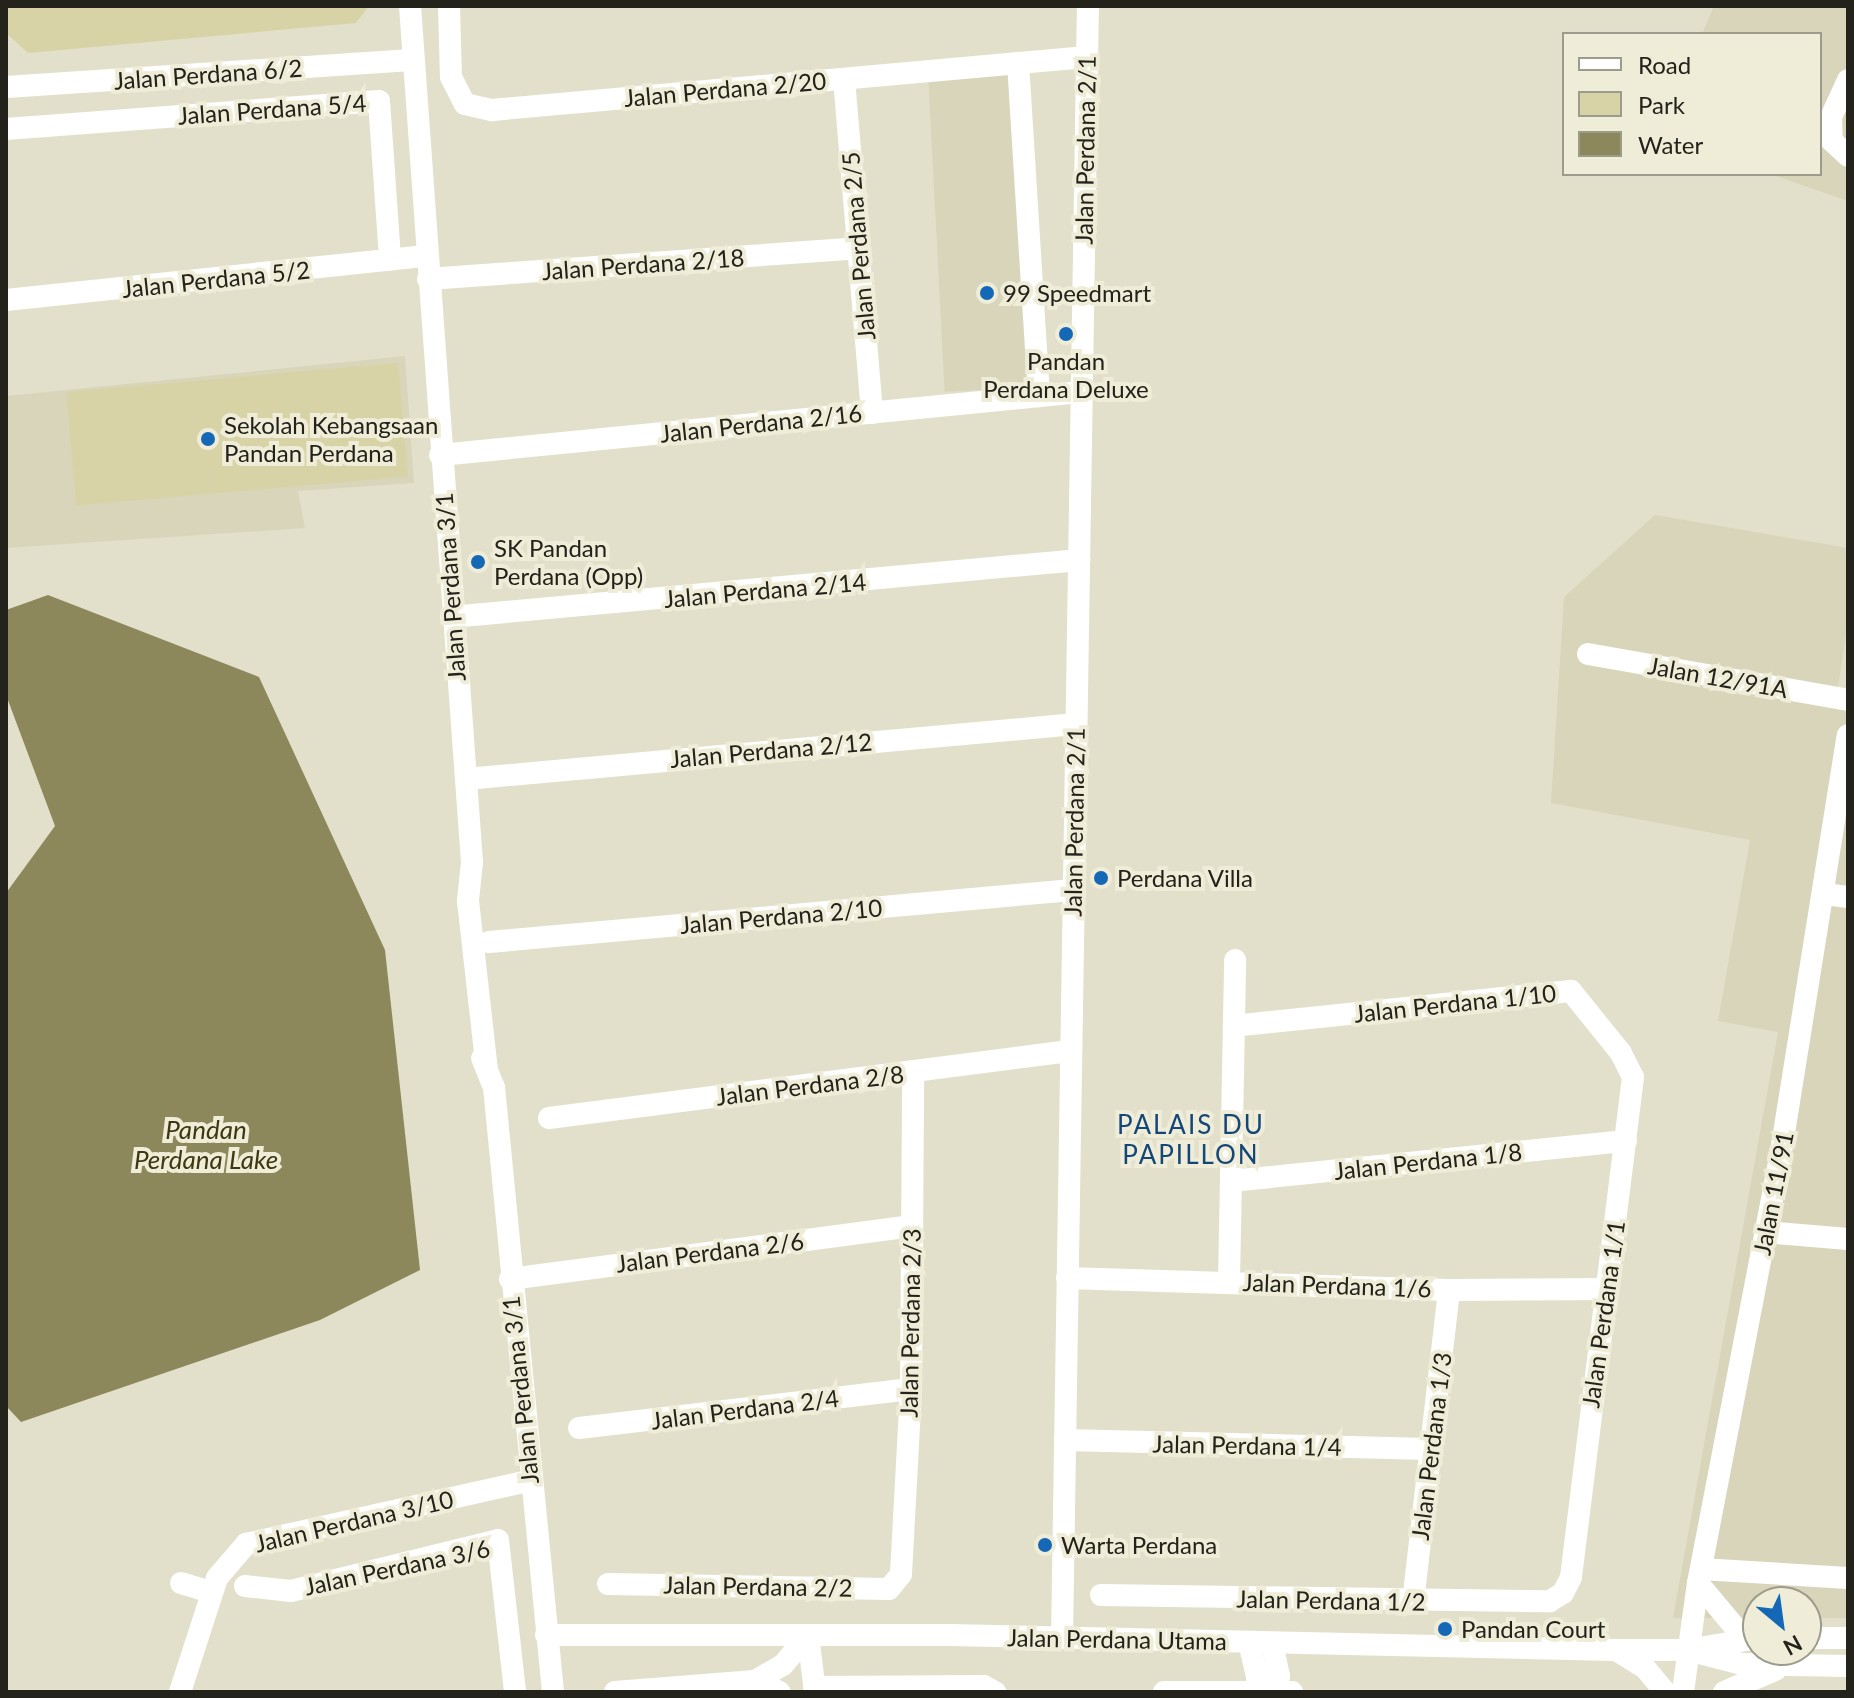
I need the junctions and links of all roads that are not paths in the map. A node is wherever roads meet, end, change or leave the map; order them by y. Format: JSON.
{"nodes":[{"id":1,"x":410,"y":6,"type":"edge"},
{"id":2,"x":449,"y":6,"type":"edge"},
{"id":3,"x":1088,"y":6,"type":"edge"},
{"id":4,"x":1087,"y":57,"type":"junction"},
{"id":5,"x":411,"y":60,"type":"junction"},
{"id":6,"x":1018,"y":63,"type":"junction"},
{"id":7,"x":6,"y":68,"type":"edge"},
{"id":8,"x":844,"y":79,"type":"junction"},
{"id":9,"x":1848,"y":80,"type":"edge"},
{"id":10,"x":35,"y":85,"type":"junction"},
{"id":11,"x":6,"y":87,"type":"edge"},
{"id":12,"x":6,"y":129,"type":"edge"},
{"id":13,"x":1848,"y":156,"type":"edge"},
{"id":14,"x":858,"y":248,"type":"junction"},
{"id":15,"x":390,"y":260,"type":"junction"},
{"id":16,"x":427,"y":268,"type":"junction"},
{"id":17,"x":6,"y":300,"type":"edge"},
{"id":18,"x":1081,"y":392,"type":"junction"},
{"id":19,"x":1039,"y":396,"type":"junction"},
{"id":20,"x":872,"y":413,"type":"junction"},
{"id":21,"x":440,"y":455,"type":"junction"},
{"id":22,"x":1079,"y":560,"type":"junction"},
{"id":23,"x":451,"y":617,"type":"junction"},
{"id":24,"x":1588,"y":654,"type":"dead end"},
{"id":25,"x":1848,"y":700,"type":"edge"},
{"id":26,"x":1076,"y":724,"type":"junction"},
{"id":27,"x":1848,"y":735,"type":"edge"},
{"id":28,"x":466,"y":779,"type":"junction"},
{"id":29,"x":473,"y":874,"type":"junction"},
{"id":30,"x":1073,"y":890,"type":"junction"},
{"id":31,"x":1837,"y":895,"type":"edge"},
{"id":32,"x":489,"y":942,"type":"junction"},
{"id":33,"x":1235,"y":960,"type":"dead end"},
{"id":34,"x":1234,"y":1026,"type":"junction"},
{"id":35,"x":1070,"y":1051,"type":"junction"},
{"id":36,"x":913,"y":1071,"type":"junction"},
{"id":37,"x":1633,"y":1077,"type":"joint"},
{"id":38,"x":491,"y":1079,"type":"junction"},
{"id":39,"x":549,"y":1118,"type":"dead end"},
{"id":40,"x":1626,"y":1141,"type":"junction"},
{"id":41,"x":1231,"y":1181,"type":"junction"},
{"id":42,"x":911,"y":1226,"type":"junction"},
{"id":43,"x":1765,"y":1232,"type":"junction"},
{"id":44,"x":1848,"y":1239,"type":"edge"},
{"id":45,"x":1067,"y":1278,"type":"junction"},
{"id":46,"x":510,"y":1279,"type":"junction"},
{"id":47,"x":1229,"y":1281,"type":"junction"},
{"id":48,"x":1607,"y":1289,"type":"junction"},
{"id":49,"x":1449,"y":1290,"type":"junction"},
{"id":50,"x":911,"y":1389,"type":"junction"},
{"id":51,"x":579,"y":1428,"type":"dead end"},
{"id":52,"x":1065,"y":1440,"type":"junction"},
{"id":53,"x":1429,"y":1449,"type":"junction"},
{"id":54,"x":529,"y":1481,"type":"junction"},
{"id":55,"x":1573,"y":1553,"type":"joint"},
{"id":56,"x":901,"y":1574,"type":"joint"},
{"id":57,"x":1700,"y":1576,"type":"junction"},
{"id":58,"x":1848,"y":1578,"type":"edge"},
{"id":59,"x":181,"y":1583,"type":"dead end"},
{"id":60,"x":608,"y":1584,"type":"dead end"},
{"id":61,"x":245,"y":1586,"type":"dead end"},
{"id":62,"x":211,"y":1592,"type":"junction"},
{"id":63,"x":1101,"y":1595,"type":"dead end"},
{"id":64,"x":1413,"y":1602,"type":"junction"},
{"id":65,"x":1742,"y":1627,"type":"edge"},
{"id":66,"x":546,"y":1635,"type":"junction"},
{"id":67,"x":808,"y":1635,"type":"junction"},
{"id":68,"x":1062,"y":1638,"type":"junction"},
{"id":69,"x":1822,"y":1638,"type":"edge"},
{"id":70,"x":1848,"y":1638,"type":"edge"},
{"id":71,"x":1742,"y":1640,"type":"edge"},
{"id":72,"x":1249,"y":1642,"type":"junction"},
{"id":73,"x":1272,"y":1643,"type":"junction"},
{"id":74,"x":1616,"y":1650,"type":"junction"},
{"id":75,"x":1687,"y":1650,"type":"junction"},
{"id":76,"x":1742,"y":1664,"type":"edge"},
{"id":77,"x":1789,"y":1666,"type":"edge"},
{"id":78,"x":1822,"y":1666,"type":"edge"},
{"id":79,"x":1848,"y":1666,"type":"edge"},
{"id":80,"x":755,"y":1681,"type":"junction"},
{"id":81,"x":990,"y":1689,"type":"edge"},
{"id":82,"x":815,"y":1690,"type":"edge"},
{"id":83,"x":512,"y":1691,"type":"edge"},
{"id":84,"x":180,"y":1692,"type":"edge"},
{"id":85,"x":553,"y":1692,"type":"edge"},
{"id":86,"x":615,"y":1692,"type":"edge"},
{"id":87,"x":780,"y":1692,"type":"edge"},
{"id":88,"x":1164,"y":1692,"type":"edge"},
{"id":89,"x":1269,"y":1692,"type":"edge"},
{"id":90,"x":1292,"y":1692,"type":"edge"},
{"id":91,"x":1665,"y":1692,"type":"edge"},
{"id":92,"x":1683,"y":1692,"type":"edge"},
{"id":93,"x":1724,"y":1692,"type":"edge"}],
"edges":[{"from":1,"to":5,"type":"street","name":"Jalan Perdana 3/1"},
{"from":2,"to":8,"type":"street","name":"Jalan Perdana 2/20"},
{"from":3,"to":4,"type":"street","name":"Jalan Perdana 2/1"},
{"from":4,"to":6,"type":"street","name":"Jalan Perdana 2/20"},
{"from":4,"to":18,"type":"street","name":"Jalan Perdana 2/1"},
{"from":5,"to":10,"type":"street","name":"Jalan Perdana 6/2"},
{"from":5,"to":16,"type":"street","name":"Jalan Perdana 3/1"},
{"from":6,"to":8,"type":"street","name":"Jalan Perdana 2/20"},
{"from":6,"to":19,"type":"street"},
{"from":7,"to":10,"type":"street"},
{"from":8,"to":14,"type":"street","name":"Jalan Perdana 2/5"},
{"from":9,"to":13,"type":"street"},
{"from":10,"to":11,"type":"street","name":"Jalan Perdana 6/2"},
{"from":12,"to":15,"type":"street","name":"Jalan Perdana 5/4"},
{"from":14,"to":16,"type":"street","name":"Jalan Perdana 2/18"},
{"from":14,"to":20,"type":"street","name":"Jalan Perdana 2/5"},
{"from":15,"to":16,"type":"street","name":"Jalan Perdana 5/2"},
{"from":15,"to":17,"type":"street","name":"Jalan Perdana 5/2"},
{"from":16,"to":21,"type":"street","name":"Jalan Perdana 3/1"},
{"from":18,"to":19,"type":"street","name":"Jalan Perdana 2/16"},
{"from":18,"to":22,"type":"street","name":"Jalan Perdana 2/1"},
{"from":19,"to":20,"type":"street","name":"Jalan Perdana 2/16"},
{"from":20,"to":21,"type":"street","name":"Jalan Perdana 2/16"},
{"from":21,"to":23,"type":"street","name":"Jalan Perdana 3/1"},
{"from":22,"to":23,"type":"street","name":"Jalan Perdana 2/14"},
{"from":22,"to":26,"type":"street","name":"Jalan Perdana 2/1"},
{"from":23,"to":28,"type":"street","name":"Jalan Perdana 3/1"},
{"from":24,"to":25,"type":"street","name":"Jalan 12/91A"},
{"from":26,"to":28,"type":"street","name":"Jalan Perdana 2/12"},
{"from":26,"to":30,"type":"street","name":"Jalan Perdana 2/1"},
{"from":27,"to":31,"type":"street","name":"Jalan 11/91"},
{"from":28,"to":29,"type":"street","name":"Jalan Perdana 3/1"},
{"from":29,"to":32,"type":"street","name":"Jalan Perdana 3/1"},
{"from":29,"to":38,"type":"street","name":"Jalan Perdana 3/1"},
{"from":30,"to":32,"type":"street","name":"Jalan Perdana 2/10"},
{"from":30,"to":35,"type":"street","name":"Jalan Perdana 2/1"},
{"from":31,"to":43,"type":"street","name":"Jalan 11/91"},
{"from":32,"to":38,"type":"street","name":"Jalan Perdana 3/1"},
{"from":33,"to":34,"type":"street"},
{"from":34,"to":37,"type":"street","name":"Jalan Perdana 1/10"},
{"from":34,"to":41,"type":"street"},
{"from":35,"to":36,"type":"street","name":"Jalan Perdana 2/8"},
{"from":35,"to":45,"type":"street","name":"Jalan Perdana 2/1"},
{"from":36,"to":39,"type":"street","name":"Jalan Perdana 2/8"},
{"from":36,"to":42,"type":"street","name":"Jalan Perdana 2/3"},
{"from":37,"to":40,"type":"street","name":"Jalan Perdana 1/1"},
{"from":38,"to":46,"type":"street","name":"Jalan Perdana 3/1"},
{"from":40,"to":41,"type":"street","name":"Jalan Perdana 1/8"},
{"from":40,"to":48,"type":"street","name":"Jalan Perdana 1/1"},
{"from":41,"to":47,"type":"street"},
{"from":42,"to":46,"type":"street","name":"Jalan Perdana 2/6"},
{"from":42,"to":50,"type":"street","name":"Jalan Perdana 2/3"},
{"from":43,"to":44,"type":"street"},
{"from":43,"to":57,"type":"street","name":"Jalan 11/91"},
{"from":45,"to":47,"type":"street","name":"Jalan Perdana 1/6"},
{"from":45,"to":52,"type":"street","name":"Jalan Perdana 2/1"},
{"from":46,"to":54,"type":"street","name":"Jalan Perdana 3/1"},
{"from":47,"to":49,"type":"street","name":"Jalan Perdana 1/6"},
{"from":48,"to":49,"type":"street","name":"Jalan Perdana 1/6"},
{"from":48,"to":55,"type":"street","name":"Jalan Perdana 1/1"},
{"from":49,"to":53,"type":"street","name":"Jalan Perdana 1/3"},
{"from":50,"to":51,"type":"street","name":"Jalan Perdana 2/4"},
{"from":50,"to":56,"type":"street","name":"Jalan Perdana 2/3"},
{"from":52,"to":53,"type":"street","name":"Jalan Perdana 1/4"},
{"from":52,"to":68,"type":"street","name":"Jalan Perdana 2/1"},
{"from":53,"to":64,"type":"street","name":"Jalan Perdana 1/3"},
{"from":54,"to":62,"type":"street","name":"Jalan Perdana 3/10"},
{"from":54,"to":66,"type":"street","name":"Jalan Perdana 3/1"},
{"from":55,"to":64,"type":"street","name":"Jalan Perdana 1/2"},
{"from":56,"to":60,"type":"street","name":"Jalan Perdana 2/2"},
{"from":57,"to":58,"type":"street"},
{"from":57,"to":65,"type":"street"},
{"from":57,"to":75,"type":"street","name":"Jalan 11/91"},
{"from":59,"to":62,"type":"street"},
{"from":61,"to":83,"type":"street","name":"Jalan Perdana 3/6"},
{"from":62,"to":84,"type":"street","name":"Jalan Perdana 3/10"},
{"from":63,"to":64,"type":"street","name":"Jalan Perdana 1/2"},
{"from":66,"to":67,"type":"street","name":"Jalan Perdana Utama"},
{"from":66,"to":85,"type":"street","name":"Jalan Perdana 3/1"},
{"from":67,"to":68,"type":"street","name":"Jalan Perdana Utama"},
{"from":67,"to":80,"type":"street"},
{"from":67,"to":82,"type":"street"},
{"from":68,"to":72,"type":"street","name":"Jalan Perdana Utama"},
{"from":69,"to":70,"type":"street"},
{"from":71,"to":75,"type":"street","name":"Jalan Perdana Utama"},
{"from":72,"to":73,"type":"street","name":"Jalan Perdana Utama"},
{"from":72,"to":89,"type":"street"},
{"from":73,"to":74,"type":"street","name":"Jalan Perdana Utama"},
{"from":73,"to":89,"type":"street"},
{"from":74,"to":75,"type":"street","name":"Jalan Perdana Utama"},
{"from":74,"to":91,"type":"street"},
{"from":75,"to":76,"type":"street","name":"Jalan Perdana Utama"},
{"from":75,"to":92,"type":"street"},
{"from":77,"to":93,"type":"street"},
{"from":78,"to":79,"type":"street","name":"Jalan Perdana Utama"},
{"from":80,"to":86,"type":"street"},
{"from":80,"to":87,"type":"street"},
{"from":81,"to":82,"type":"street"},
{"from":88,"to":89,"type":"street"},
{"from":89,"to":90,"type":"street"}]}
